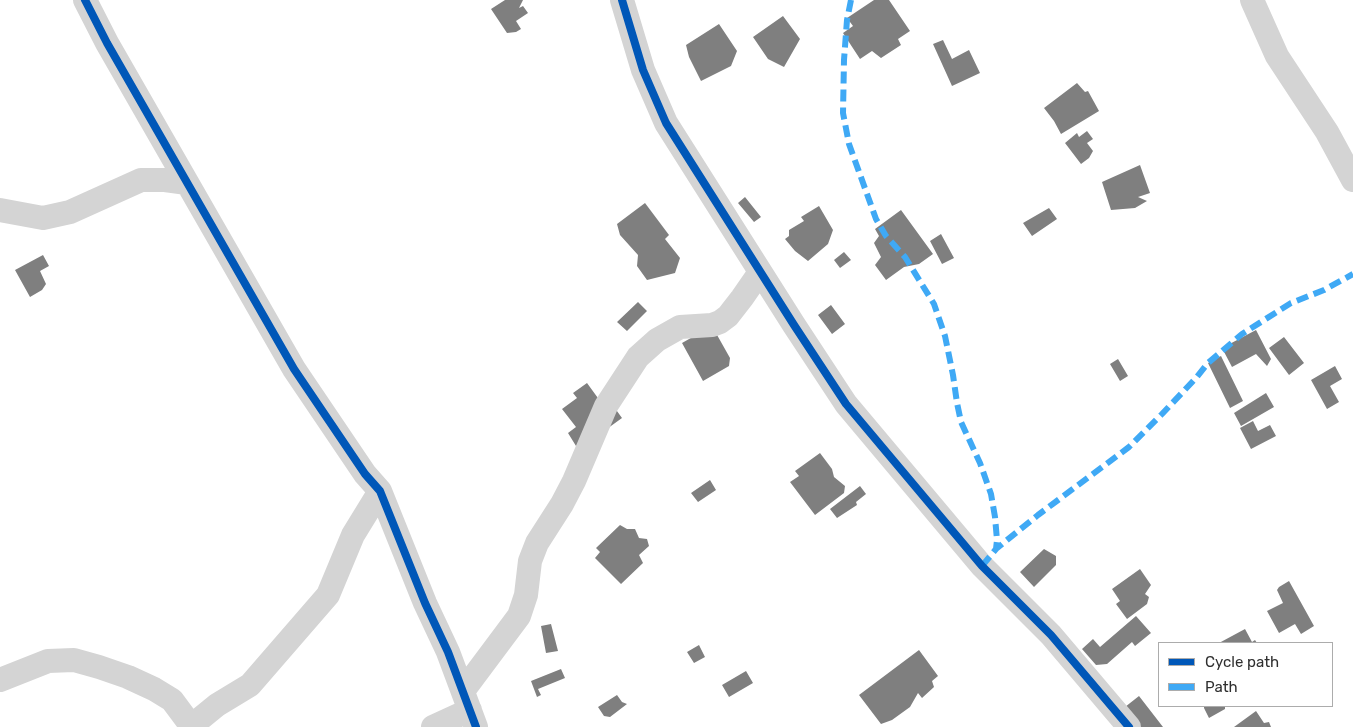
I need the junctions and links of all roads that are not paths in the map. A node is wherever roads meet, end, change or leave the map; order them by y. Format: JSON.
{"nodes":[{"id":1,"x":86,"y":0,"type":"edge"},
{"id":2,"x":622,"y":0,"type":"edge"},
{"id":3,"x":1252,"y":0,"type":"edge"},
{"id":4,"x":1353,"y":180,"type":"edge"},
{"id":5,"x":187,"y":183,"type":"junction"},
{"id":6,"x":0,"y":210,"type":"edge"},
{"id":7,"x":760,"y":272,"type":"junction"},
{"id":8,"x":380,"y":490,"type":"junction"},
{"id":9,"x":0,"y":680,"type":"edge"},
{"id":10,"x":469,"y":709,"type":"edge"},
{"id":11,"x":191,"y":727,"type":"edge"},
{"id":12,"x":433,"y":727,"type":"edge"},
{"id":13,"x":1129,"y":727,"type":"edge"}],
"edges":[{"from":1,"to":5,"type":"street"},
{"from":2,"to":7,"type":"street"},
{"from":3,"to":4,"type":"street"},
{"from":5,"to":6,"type":"street"},
{"from":5,"to":8,"type":"street"},
{"from":7,"to":10,"type":"street"},
{"from":7,"to":13,"type":"street"},
{"from":8,"to":10,"type":"street"},
{"from":8,"to":11,"type":"street"},
{"from":9,"to":11,"type":"street"},
{"from":10,"to":12,"type":"street"}]}
